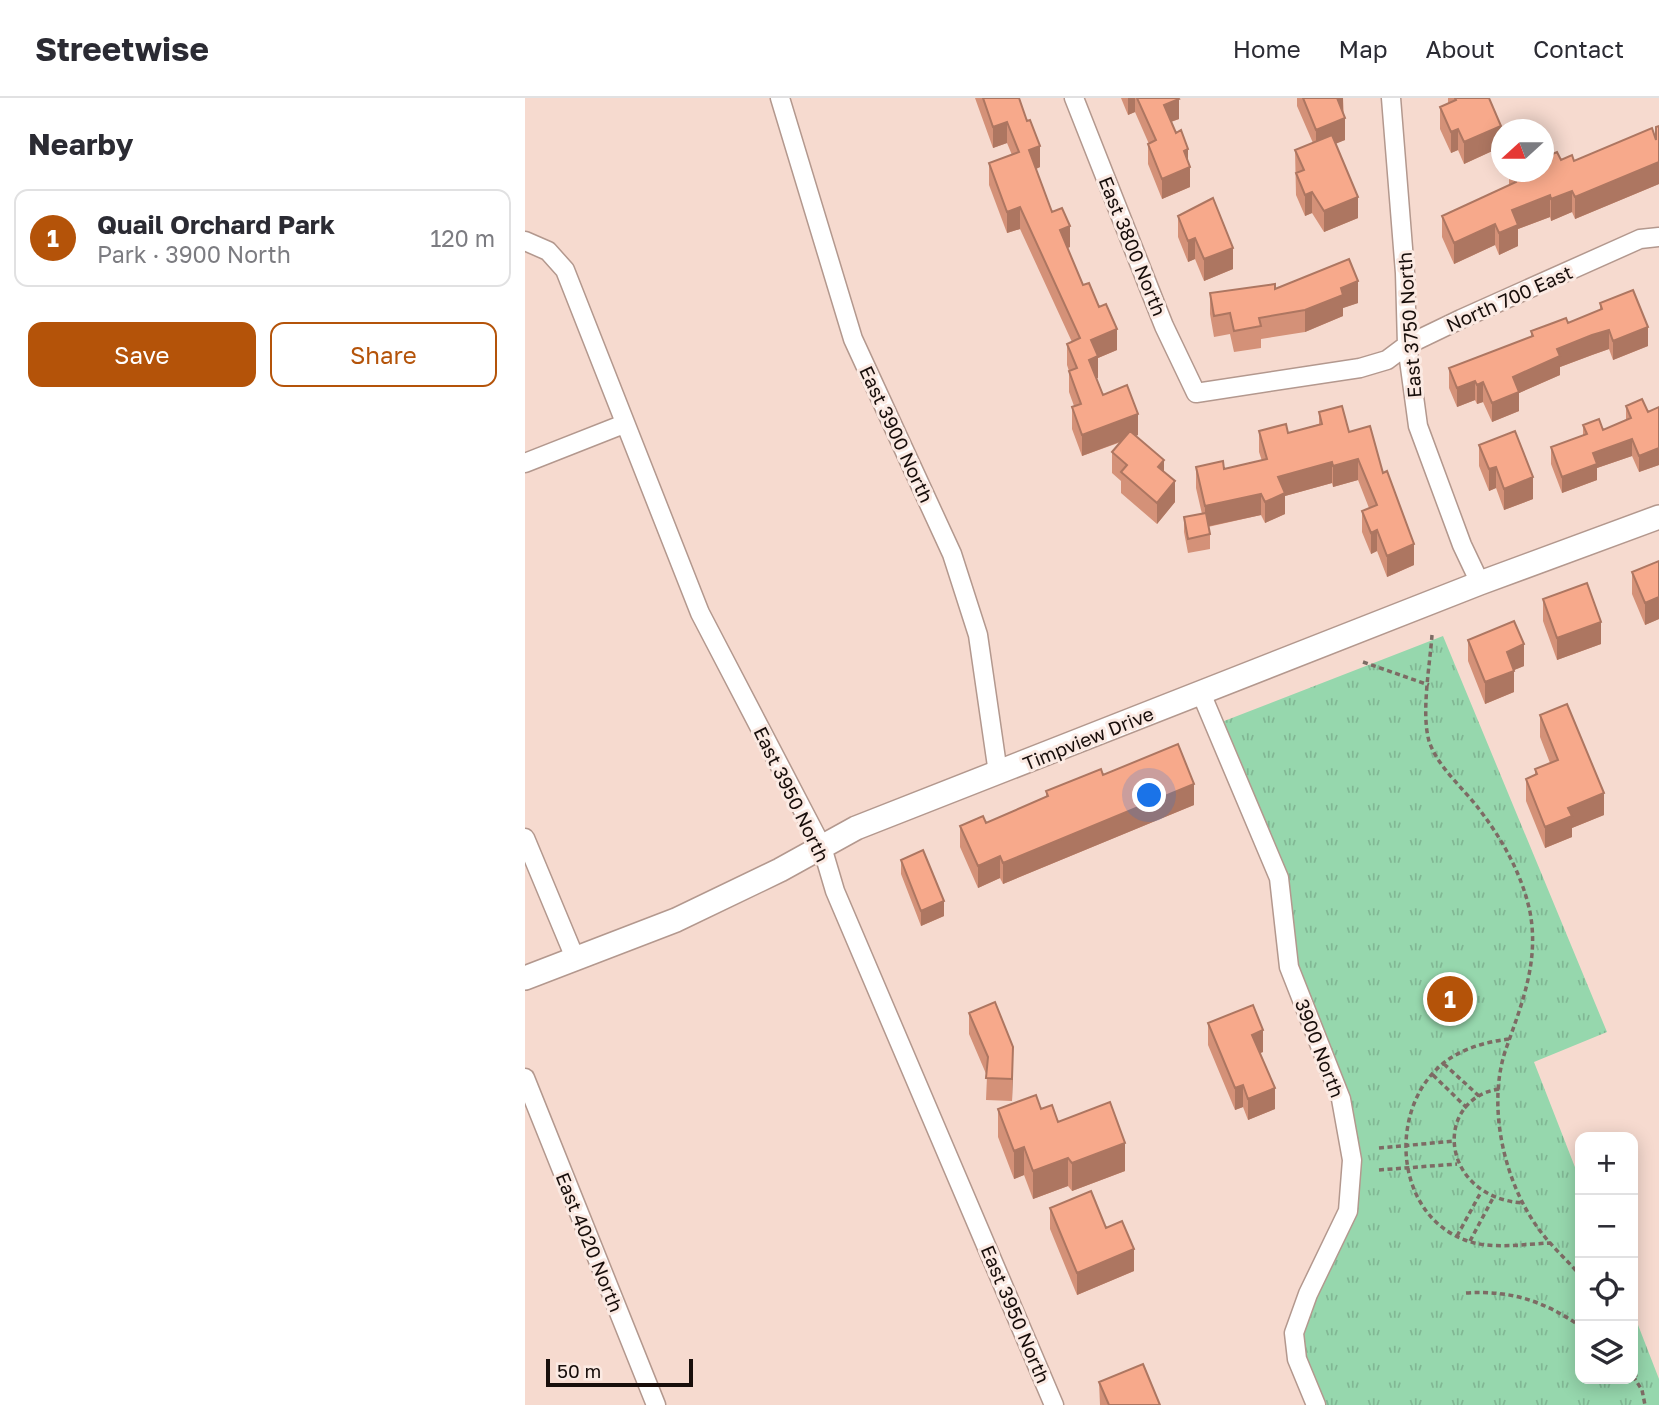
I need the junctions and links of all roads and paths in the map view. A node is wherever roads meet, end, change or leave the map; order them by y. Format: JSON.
{"nodes":[{"id":1,"x":780,"y":98,"type":"edge"},
{"id":2,"x":1074,"y":98,"type":"edge"},
{"id":3,"x":1391,"y":98,"type":"edge"},
{"id":4,"x":1659,"y":237,"type":"edge"},
{"id":5,"x":525,"y":241,"type":"edge"},
{"id":6,"x":1408,"y":345,"type":"junction"},
{"id":7,"x":1196,"y":393,"type":"joint"},
{"id":8,"x":624,"y":424,"type":"junction"},
{"id":9,"x":525,"y":463,"type":"edge"},
{"id":10,"x":1659,"y":517,"type":"edge"},
{"id":11,"x":1480,"y":583,"type":"junction"},
{"id":12,"x":1432,"y":635,"type":"dead end"},
{"id":13,"x":1363,"y":662,"type":"dead end"},
{"id":14,"x":1429,"y":685,"type":"junction"},
{"id":15,"x":1201,"y":693,"type":"junction"},
{"id":16,"x":998,"y":773,"type":"junction"},
{"id":17,"x":525,"y":838,"type":"edge"},
{"id":18,"x":822,"y":847,"type":"junction"},
{"id":19,"x":575,"y":958,"type":"junction"},
{"id":20,"x":525,"y":978,"type":"edge"},
{"id":21,"x":1510,"y":1039,"type":"junction"},
{"id":22,"x":1444,"y":1063,"type":"junction"},
{"id":23,"x":1432,"y":1075,"type":"junction"},
{"id":24,"x":525,"y":1078,"type":"edge"},
{"id":25,"x":1499,"y":1089,"type":"junction"},
{"id":26,"x":1479,"y":1096,"type":"junction"},
{"id":27,"x":1467,"y":1108,"type":"junction"},
{"id":28,"x":1455,"y":1141,"type":"junction"},
{"id":29,"x":1405,"y":1146,"type":"junction"},
{"id":30,"x":1379,"y":1149,"type":"dead end"},
{"id":31,"x":1458,"y":1164,"type":"junction"},
{"id":32,"x":1407,"y":1168,"type":"junction"},
{"id":33,"x":1379,"y":1170,"type":"dead end"},
{"id":34,"x":1481,"y":1192,"type":"junction"},
{"id":35,"x":1493,"y":1198,"type":"junction"},
{"id":36,"x":1523,"y":1203,"type":"junction"},
{"id":37,"x":1457,"y":1236,"type":"junction"},
{"id":38,"x":1471,"y":1241,"type":"junction"},
{"id":39,"x":1550,"y":1243,"type":"junction"},
{"id":40,"x":1575,"y":1270,"type":"edge"},
{"id":41,"x":1466,"y":1293,"type":"dead end"},
{"id":42,"x":1575,"y":1323,"type":"edge"},
{"id":43,"x":1637,"y":1384,"type":"edge"},
{"id":44,"x":656,"y":1405,"type":"edge"},
{"id":45,"x":1054,"y":1405,"type":"edge"},
{"id":46,"x":1316,"y":1405,"type":"edge"},
{"id":47,"x":1645,"y":1405,"type":"edge"}],
"edges":[{"from":1,"to":16,"type":"street","name":"East 3900 North"},
{"from":2,"to":7,"type":"street","name":"East 3800 North"},
{"from":3,"to":6,"type":"street","name":"East 3750 North"},
{"from":4,"to":6,"type":"street","name":"North 700 East"},
{"from":5,"to":8,"type":"street","name":"East 3950 North"},
{"from":6,"to":7,"type":"street","name":"North 700 East"},
{"from":6,"to":11,"type":"street","name":"East 3750 North"},
{"from":8,"to":9,"type":"street"},
{"from":8,"to":18,"type":"street","name":"East 3950 North"},
{"from":10,"to":11,"type":"street","name":"Timpview Drive"},
{"from":11,"to":15,"type":"street","name":"Timpview Drive"},
{"from":12,"to":14,"type":"path"},
{"from":13,"to":14,"type":"path"},
{"from":14,"to":21,"type":"path"},
{"from":15,"to":16,"type":"street","name":"Timpview Drive"},
{"from":15,"to":46,"type":"street","name":"3900 North"},
{"from":16,"to":18,"type":"street","name":"Timpview Drive"},
{"from":17,"to":19,"type":"street"},
{"from":18,"to":19,"type":"street","name":"Timpview Drive"},
{"from":18,"to":45,"type":"street","name":"East 3950 North"},
{"from":19,"to":20,"type":"street","name":"Timpview Drive"},
{"from":21,"to":22,"type":"path"},
{"from":21,"to":25,"type":"path"},
{"from":22,"to":23,"type":"path"},
{"from":22,"to":26,"type":"path"},
{"from":23,"to":27,"type":"path"},
{"from":23,"to":29,"type":"path"},
{"from":24,"to":44,"type":"street","name":"East 4020 North"},
{"from":25,"to":26,"type":"path"},
{"from":25,"to":36,"type":"path"},
{"from":26,"to":27,"type":"path"},
{"from":27,"to":28,"type":"path"},
{"from":28,"to":29,"type":"path"},
{"from":28,"to":31,"type":"path"},
{"from":29,"to":30,"type":"path"},
{"from":29,"to":32,"type":"path"},
{"from":31,"to":32,"type":"path"},
{"from":31,"to":34,"type":"path"},
{"from":32,"to":33,"type":"path"},
{"from":32,"to":37,"type":"path"},
{"from":34,"to":35,"type":"path"},
{"from":34,"to":37,"type":"path"},
{"from":35,"to":36,"type":"path"},
{"from":35,"to":38,"type":"path"},
{"from":36,"to":39,"type":"path"},
{"from":37,"to":38,"type":"path"},
{"from":38,"to":39,"type":"path"},
{"from":39,"to":40,"type":"path"},
{"from":41,"to":42,"type":"path"},
{"from":43,"to":47,"type":"path"}]}
